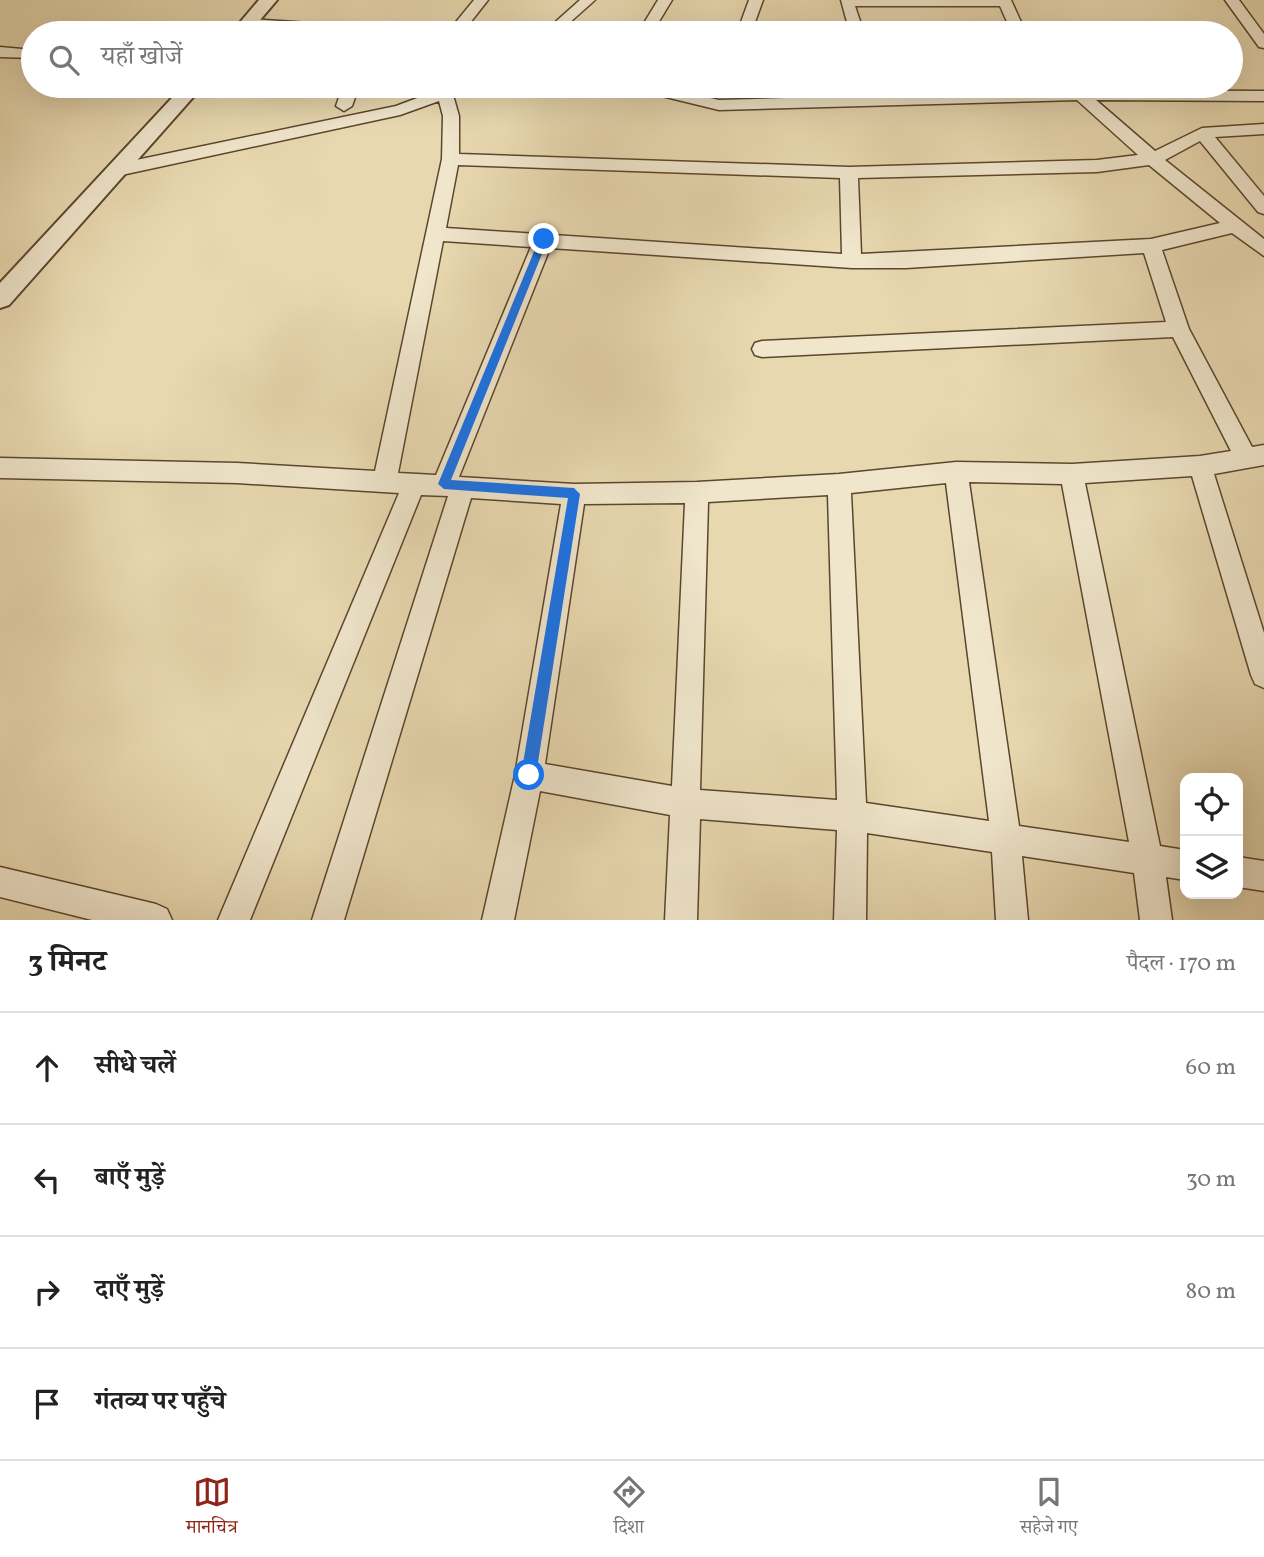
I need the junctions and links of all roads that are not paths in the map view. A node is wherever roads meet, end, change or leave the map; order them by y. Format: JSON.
{"nodes":[{"id":1,"x":268,"y":0,"type":"edge"},
{"id":2,"x":481,"y":0,"type":"edge"},
{"id":3,"x":588,"y":0,"type":"edge"},
{"id":4,"x":665,"y":0,"type":"edge"},
{"id":5,"x":756,"y":0,"type":"edge"},
{"id":6,"x":1232,"y":0,"type":"edge"},
{"id":7,"x":251,"y":21,"type":"edge"},
{"id":8,"x":464,"y":21,"type":"edge"},
{"id":9,"x":564,"y":21,"type":"edge"},
{"id":10,"x":652,"y":21,"type":"edge"},
{"id":11,"x":748,"y":21,"type":"edge"},
{"id":12,"x":853,"y":21,"type":"edge"},
{"id":13,"x":1014,"y":21,"type":"edge"},
{"id":14,"x":1264,"y":44,"type":"edge"},
{"id":15,"x":0,"y":52,"type":"edge"},
{"id":16,"x":21,"y":53,"type":"edge"},
{"id":17,"x":1243,"y":96,"type":"edge"},
{"id":18,"x":1264,"y":96,"type":"edge"},
{"id":19,"x":182,"y":98,"type":"edge"},
{"id":20,"x":347,"y":98,"type":"edge"},
{"id":21,"x":427,"y":98,"type":"edge"},
{"id":22,"x":447,"y":98,"type":"edge"},
{"id":23,"x":690,"y":98,"type":"edge"},
{"id":24,"x":722,"y":98,"type":"edge"},
{"id":25,"x":818,"y":98,"type":"edge"},
{"id":26,"x":1084,"y":98,"type":"edge"},
{"id":27,"x":719,"y":105,"type":"junction"},
{"id":28,"x":344,"y":106,"type":"dead end"},
{"id":29,"x":1264,"y":129,"type":"edge"},
{"id":30,"x":1202,"y":133,"type":"junction"},
{"id":31,"x":451,"y":159,"type":"junction"},
{"id":32,"x":1153,"y":159,"type":"junction"},
{"id":33,"x":117,"y":170,"type":"junction"},
{"id":34,"x":849,"y":173,"type":"junction"},
{"id":35,"x":1264,"y":208,"type":"edge"},
{"id":36,"x":1236,"y":226,"type":"junction"},
{"id":37,"x":436,"y":234,"type":"junction"},
{"id":38,"x":544,"y":239,"type":"junction"},
{"id":39,"x":1151,"y":246,"type":"junction"},
{"id":40,"x":1264,"y":249,"type":"edge"},
{"id":41,"x":852,"y":261,"type":"junction"},
{"id":42,"x":0,"y":299,"type":"edge"},
{"id":43,"x":1179,"y":329,"type":"junction"},
{"id":44,"x":762,"y":349,"type":"dead end"},
{"id":45,"x":1255,"y":457,"type":"edge"},
{"id":46,"x":1199,"y":466,"type":"junction"},
{"id":47,"x":0,"y":468,"type":"edge"},
{"id":48,"x":956,"y":472,"type":"junction"},
{"id":49,"x":1072,"y":474,"type":"junction"},
{"id":50,"x":385,"y":480,"type":"junction"},
{"id":51,"x":415,"y":482,"type":"junction"},
{"id":52,"x":839,"y":484,"type":"junction"},
{"id":53,"x":453,"y":485,"type":"junction"},
{"id":54,"x":697,"y":492,"type":"junction"},
{"id":55,"x":574,"y":494,"type":"junction"},
{"id":56,"x":1264,"y":675,"type":"edge"},
{"id":57,"x":529,"y":775,"type":"junction"},
{"id":58,"x":685,"y":803,"type":"junction"},
{"id":59,"x":852,"y":816,"type":"junction"},
{"id":60,"x":1006,"y":838,"type":"junction"},
{"id":61,"x":1148,"y":860,"type":"junction"},
{"id":62,"x":1180,"y":864,"type":"edge"},
{"id":63,"x":1243,"y":873,"type":"edge"},
{"id":64,"x":1264,"y":876,"type":"edge"},
{"id":65,"x":0,"y":883,"type":"edge"},
{"id":66,"x":156,"y":920,"type":"edge"},
{"id":67,"x":234,"y":920,"type":"edge"},
{"id":68,"x":328,"y":920,"type":"edge"},
{"id":69,"x":498,"y":920,"type":"edge"},
{"id":70,"x":681,"y":920,"type":"edge"},
{"id":71,"x":850,"y":920,"type":"edge"},
{"id":72,"x":1012,"y":920,"type":"edge"},
{"id":73,"x":1156,"y":920,"type":"edge"}],
"edges":[{"from":1,"to":7,"type":"street"},
{"from":2,"to":8,"type":"street"},
{"from":3,"to":9,"type":"street"},
{"from":4,"to":10,"type":"street"},
{"from":5,"to":11,"type":"street"},
{"from":6,"to":14,"type":"street"},
{"from":12,"to":13,"type":"street"},
{"from":15,"to":16,"type":"street"},
{"from":17,"to":18,"type":"street"},
{"from":19,"to":33,"type":"street"},
{"from":20,"to":28,"type":"street"},
{"from":21,"to":33,"type":"street"},
{"from":22,"to":31,"type":"street"},
{"from":23,"to":27,"type":"street"},
{"from":24,"to":27,"type":"street"},
{"from":25,"to":27,"type":"street"},
{"from":26,"to":32,"type":"street"},
{"from":29,"to":30,"type":"street"},
{"from":30,"to":32,"type":"street"},
{"from":30,"to":35,"type":"street"},
{"from":31,"to":34,"type":"street"},
{"from":31,"to":37,"type":"street"},
{"from":32,"to":34,"type":"street"},
{"from":32,"to":36,"type":"street"},
{"from":33,"to":42,"type":"street"},
{"from":34,"to":41,"type":"street"},
{"from":36,"to":39,"type":"street"},
{"from":36,"to":40,"type":"street"},
{"from":37,"to":38,"type":"street"},
{"from":37,"to":50,"type":"street"},
{"from":38,"to":41,"type":"street"},
{"from":38,"to":53,"type":"street"},
{"from":39,"to":41,"type":"street"},
{"from":39,"to":43,"type":"street"},
{"from":43,"to":44,"type":"street"},
{"from":43,"to":45,"type":"street"},
{"from":45,"to":46,"type":"street"},
{"from":46,"to":49,"type":"street"},
{"from":46,"to":56,"type":"street"},
{"from":47,"to":50,"type":"street"},
{"from":48,"to":49,"type":"street"},
{"from":48,"to":52,"type":"street"},
{"from":48,"to":60,"type":"street"},
{"from":49,"to":61,"type":"street"},
{"from":50,"to":51,"type":"street"},
{"from":51,"to":53,"type":"street"},
{"from":51,"to":67,"type":"street"},
{"from":52,"to":54,"type":"street"},
{"from":52,"to":59,"type":"street"},
{"from":53,"to":55,"type":"street"},
{"from":53,"to":68,"type":"street"},
{"from":54,"to":55,"type":"street"},
{"from":54,"to":58,"type":"street"},
{"from":55,"to":57,"type":"street"},
{"from":57,"to":58,"type":"street"},
{"from":57,"to":69,"type":"street"},
{"from":58,"to":59,"type":"street"},
{"from":58,"to":70,"type":"street"},
{"from":59,"to":60,"type":"street"},
{"from":59,"to":71,"type":"street"},
{"from":60,"to":61,"type":"street"},
{"from":60,"to":72,"type":"street"},
{"from":61,"to":62,"type":"street"},
{"from":61,"to":73,"type":"street"},
{"from":63,"to":64,"type":"street"},
{"from":65,"to":66,"type":"street"}]}
